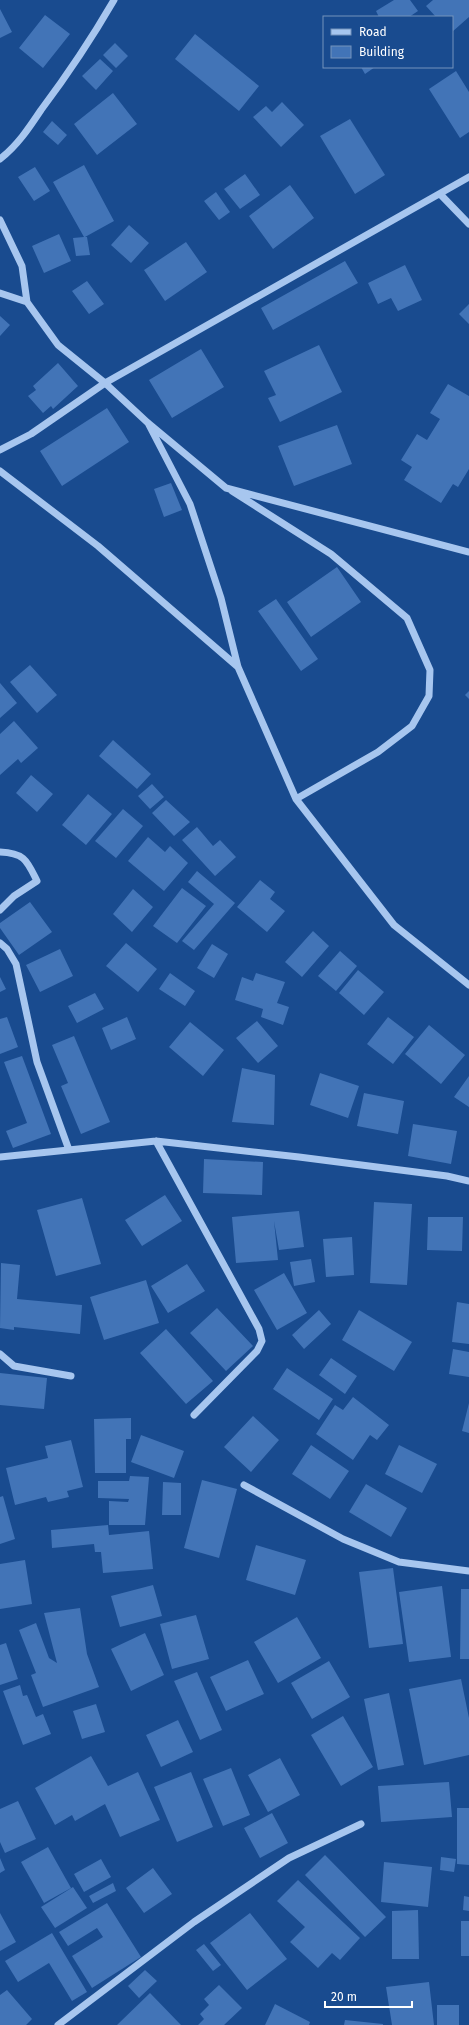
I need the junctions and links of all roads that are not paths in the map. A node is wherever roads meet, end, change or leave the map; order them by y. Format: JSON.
{"nodes":[{"id":1,"x":114,"y":0,"type":"edge"},
{"id":2,"x":0,"y":159,"type":"edge"},
{"id":3,"x":469,"y":177,"type":"edge"},
{"id":4,"x":440,"y":194,"type":"junction"},
{"id":5,"x":0,"y":220,"type":"edge"},
{"id":6,"x":469,"y":224,"type":"edge"},
{"id":7,"x":0,"y":293,"type":"edge"},
{"id":8,"x":27,"y":302,"type":"junction"},
{"id":9,"x":105,"y":383,"type":"junction"},
{"id":10,"x":148,"y":423,"type":"junction"},
{"id":11,"x":0,"y":450,"type":"edge"},
{"id":12,"x":0,"y":471,"type":"edge"},
{"id":13,"x":226,"y":488,"type":"junction"},
{"id":14,"x":469,"y":552,"type":"edge"},
{"id":15,"x":238,"y":667,"type":"junction"},
{"id":16,"x":296,"y":799,"type":"junction"},
{"id":17,"x":0,"y":852,"type":"edge"},
{"id":18,"x":0,"y":910,"type":"edge"},
{"id":19,"x":0,"y":943,"type":"edge"},
{"id":20,"x":469,"y":985,"type":"edge"},
{"id":21,"x":156,"y":1141,"type":"junction"},
{"id":22,"x":69,"y":1150,"type":"junction"},
{"id":23,"x":0,"y":1157,"type":"edge"},
{"id":24,"x":469,"y":1181,"type":"edge"},
{"id":25,"x":0,"y":1354,"type":"edge"},
{"id":26,"x":71,"y":1376,"type":"dead end"},
{"id":27,"x":194,"y":1415,"type":"dead end"},
{"id":28,"x":244,"y":1485,"type":"dead end"},
{"id":29,"x":469,"y":1571,"type":"edge"},
{"id":30,"x":361,"y":1824,"type":"dead end"},
{"id":31,"x":58,"y":2025,"type":"edge"}],
"edges":[{"from":1,"to":2,"type":"street"},
{"from":3,"to":4,"type":"street"},
{"from":4,"to":6,"type":"street"},
{"from":4,"to":9,"type":"street"},
{"from":5,"to":8,"type":"street"},
{"from":7,"to":8,"type":"street"},
{"from":8,"to":9,"type":"street"},
{"from":9,"to":10,"type":"street"},
{"from":9,"to":11,"type":"street"},
{"from":10,"to":13,"type":"street"},
{"from":10,"to":15,"type":"street"},
{"from":12,"to":15,"type":"street"},
{"from":13,"to":14,"type":"street"},
{"from":13,"to":16,"type":"street"},
{"from":15,"to":16,"type":"street"},
{"from":16,"to":20,"type":"street"},
{"from":17,"to":18,"type":"street"},
{"from":19,"to":22,"type":"street"},
{"from":21,"to":22,"type":"street"},
{"from":21,"to":24,"type":"street"},
{"from":21,"to":27,"type":"street"},
{"from":22,"to":23,"type":"street"},
{"from":25,"to":26,"type":"street"},
{"from":28,"to":29,"type":"street"},
{"from":30,"to":31,"type":"street"}]}
